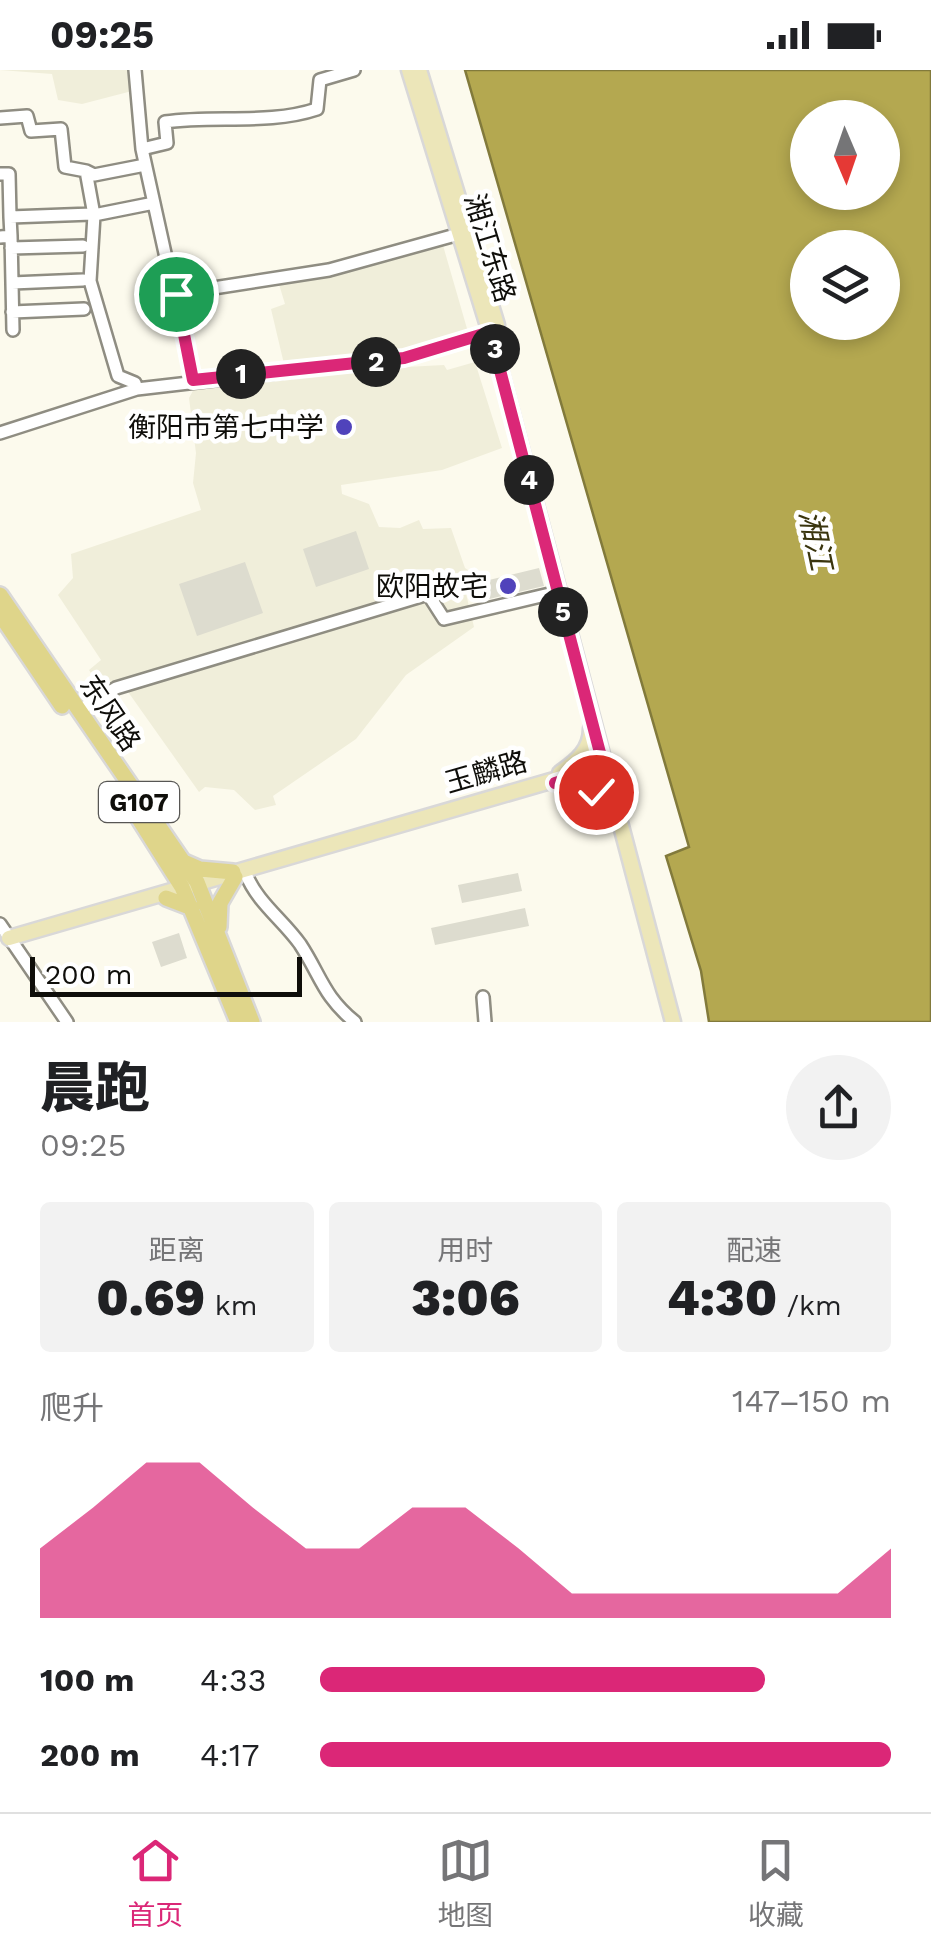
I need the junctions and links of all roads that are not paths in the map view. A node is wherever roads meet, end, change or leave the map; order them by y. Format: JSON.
{"nodes":[{"id":1,"x":135,"y":70,"type":"edge"},
{"id":2,"x":354,"y":70,"type":"edge"},
{"id":3,"x":408,"y":70,"type":"edge"},
{"id":4,"x":419,"y":70,"type":"edge"},
{"id":5,"x":0,"y":118,"type":"edge"},
{"id":6,"x":142,"y":149,"type":"junction"},
{"id":7,"x":145,"y":165,"type":"junction"},
{"id":8,"x":86,"y":171,"type":"junction"},
{"id":9,"x":0,"y":174,"type":"edge"},
{"id":10,"x":154,"y":203,"type":"junction"},
{"id":11,"x":7,"y":209,"type":"edge"},
{"id":12,"x":93,"y":214,"type":"junction"},
{"id":13,"x":459,"y":234,"type":"junction"},
{"id":14,"x":7,"y":240,"type":"edge"},
{"id":15,"x":83,"y":246,"type":"dead end"},
{"id":16,"x":8,"y":276,"type":"edge"},
{"id":17,"x":83,"y":280,"type":"dead end"},
{"id":18,"x":176,"y":294,"type":"junction"},
{"id":19,"x":84,"y":309,"type":"dead end"},
{"id":20,"x":12,"y":312,"type":"junction"},
{"id":21,"x":13,"y":330,"type":"dead end"},
{"id":22,"x":490,"y":332,"type":"junction"},
{"id":23,"x":193,"y":380,"type":"junction"},
{"id":24,"x":137,"y":389,"type":"junction"},
{"id":25,"x":0,"y":432,"type":"edge"},
{"id":26,"x":558,"y":592,"type":"junction"},
{"id":27,"x":0,"y":595,"type":"edge"},
{"id":28,"x":0,"y":614,"type":"edge"},
{"id":29,"x":78,"y":711,"type":"junction"},
{"id":30,"x":592,"y":722,"type":"junction"},
{"id":31,"x":605,"y":766,"type":"junction"},
{"id":32,"x":553,"y":781,"type":"junction"},
{"id":33,"x":618,"y":824,"type":"junction"},
{"id":34,"x":175,"y":864,"type":"junction"},
{"id":35,"x":238,"y":874,"type":"junction"},
{"id":36,"x":191,"y":888,"type":"junction"},
{"id":37,"x":164,"y":895,"type":"junction"},
{"id":38,"x":192,"y":908,"type":"junction"},
{"id":39,"x":0,"y":924,"type":"edge"},
{"id":40,"x":219,"y":931,"type":"junction"},
{"id":41,"x":11,"y":940,"type":"junction"},
{"id":42,"x":484,"y":998,"type":"dead end"},
{"id":43,"x":67,"y":1022,"type":"edge"},
{"id":44,"x":238,"y":1022,"type":"edge"},
{"id":45,"x":252,"y":1022,"type":"edge"},
{"id":46,"x":356,"y":1022,"type":"edge"},
{"id":47,"x":485,"y":1022,"type":"edge"},
{"id":48,"x":676,"y":1022,"type":"edge"}],
"edges":[{"from":1,"to":6,"type":"street"},
{"from":2,"to":6,"type":"street"},
{"from":3,"to":13,"type":"main road","name":"湘江东路"},
{"from":4,"to":31,"type":"main road","name":"湘江东路"},
{"from":5,"to":8,"type":"street"},
{"from":6,"to":7,"type":"street"},
{"from":7,"to":8,"type":"street"},
{"from":7,"to":10,"type":"street"},
{"from":8,"to":12,"type":"street"},
{"from":9,"to":11,"type":"street"},
{"from":10,"to":12,"type":"street"},
{"from":10,"to":18,"type":"street"},
{"from":11,"to":12,"type":"street"},
{"from":11,"to":14,"type":"street"},
{"from":12,"to":24,"type":"street"},
{"from":13,"to":18,"type":"street"},
{"from":13,"to":22,"type":"main road","name":"湘江东路"},
{"from":14,"to":15,"type":"street"},
{"from":14,"to":16,"type":"street"},
{"from":16,"to":17,"type":"street"},
{"from":16,"to":20,"type":"street"},
{"from":18,"to":23,"type":"street"},
{"from":19,"to":20,"type":"street"},
{"from":20,"to":21,"type":"street"},
{"from":22,"to":23,"type":"street"},
{"from":22,"to":26,"type":"main road","name":"湘江东路"},
{"from":23,"to":24,"type":"street"},
{"from":24,"to":25,"type":"street"},
{"from":26,"to":29,"type":"street"},
{"from":26,"to":30,"type":"main road","name":"湘江东路"},
{"from":27,"to":29,"type":"highway","name":"东风路","number":"G107"},
{"from":28,"to":34,"type":"highway","name":"东风路","number":"G107"},
{"from":29,"to":34,"type":"highway","name":"东风路","number":"G107"},
{"from":30,"to":31,"type":"main road","name":"湘江东路"},
{"from":30,"to":32,"type":"main road"},
{"from":31,"to":32,"type":"main road","name":"玉麟路"},
{"from":31,"to":33,"type":"main road","name":"湘江东路"},
{"from":31,"to":48,"type":"main road","name":"湘江东路"},
{"from":32,"to":33,"type":"main road"},
{"from":32,"to":35,"type":"main road","name":"玉麟路"},
{"from":33,"to":48,"type":"main road","name":"湘江东路"},
{"from":34,"to":35,"type":"highway"},
{"from":34,"to":36,"type":"highway","name":"东风路","number":"G107"},
{"from":34,"to":37,"type":"highway"},
{"from":35,"to":36,"type":"main road","name":"玉麟路"},
{"from":35,"to":40,"type":"highway"},
{"from":35,"to":46,"type":"street"},
{"from":36,"to":37,"type":"main road","name":"玉麟路"},
{"from":36,"to":38,"type":"highway","name":"东风路","number":"G107"},
{"from":36,"to":40,"type":"highway","name":"东风路","number":"G107"},
{"from":37,"to":38,"type":"highway"},
{"from":37,"to":41,"type":"main road","name":"玉麟路"},
{"from":38,"to":44,"type":"highway","name":"东风路","number":"G107"},
{"from":39,"to":41,"type":"street"},
{"from":40,"to":45,"type":"highway","name":"东风路","number":"G107"},
{"from":41,"to":43,"type":"street"},
{"from":42,"to":47,"type":"street"}]}
